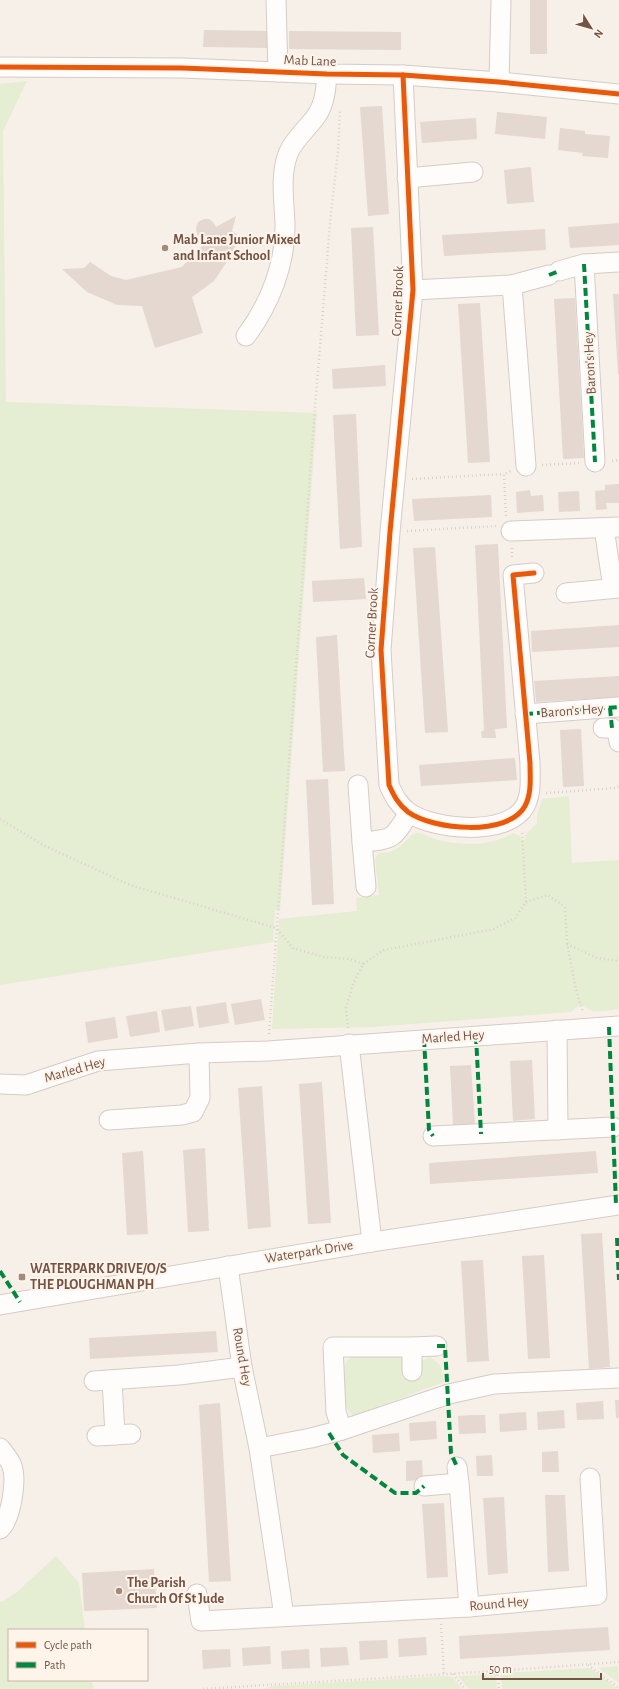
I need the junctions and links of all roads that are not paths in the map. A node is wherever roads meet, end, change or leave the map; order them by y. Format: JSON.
{"nodes":[{"id":1,"x":276,"y":0,"type":"edge"},
{"id":2,"x":501,"y":0,"type":"edge"},
{"id":3,"x":0,"y":67,"type":"edge"},
{"id":4,"x":278,"y":72,"type":"junction"},
{"id":5,"x":327,"y":74,"type":"junction"},
{"id":6,"x":403,"y":75,"type":"junction"},
{"id":7,"x":499,"y":82,"type":"junction"},
{"id":8,"x":619,"y":94,"type":"edge"},
{"id":9,"x":473,"y":172,"type":"dead end"},
{"id":10,"x":407,"y":178,"type":"junction"},
{"id":11,"x":619,"y":262,"type":"edge"},
{"id":12,"x":584,"y":264,"type":"junction"},
{"id":13,"x":512,"y":285,"type":"junction"},
{"id":14,"x":413,"y":290,"type":"junction"},
{"id":15,"x":246,"y":336,"type":"dead end"},
{"id":16,"x":595,"y":462,"type":"road end"},
{"id":17,"x":526,"y":466,"type":"road end"},
{"id":18,"x":611,"y":527,"type":"edge"},
{"id":19,"x":509,"y":528,"type":"road end"},
{"id":20,"x":534,"y":573,"type":"dead end"},
{"id":21,"x":616,"y":588,"type":"edge"},
{"id":22,"x":566,"y":593,"type":"dead end"},
{"id":23,"x":615,"y":707,"type":"edge"},
{"id":24,"x":525,"y":714,"type":"junction"},
{"id":25,"x":611,"y":733,"type":"edge"},
{"id":26,"x":358,"y":785,"type":"dead end"},
{"id":27,"x":409,"y":813,"type":"junction"},
{"id":28,"x":362,"y":842,"type":"junction"},
{"id":29,"x":366,"y":887,"type":"dead end"},
{"id":30,"x":619,"y":1026,"type":"edge"},
{"id":31,"x":557,"y":1030,"type":"junction"},
{"id":32,"x":349,"y":1044,"type":"junction"},
{"id":33,"x":199,"y":1053,"type":"junction"},
{"id":34,"x":0,"y":1084,"type":"edge"},
{"id":35,"x":109,"y":1120,"type":"dead end"},
{"id":36,"x":613,"y":1126,"type":"dead end"},
{"id":37,"x":558,"y":1130,"type":"junction"},
{"id":38,"x":433,"y":1136,"type":"dead end"},
{"id":39,"x":619,"y":1205,"type":"edge"},
{"id":40,"x":372,"y":1242,"type":"junction"},
{"id":41,"x":228,"y":1266,"type":"junction"},
{"id":42,"x":0,"y":1305,"type":"edge"},
{"id":43,"x":437,"y":1346,"type":"dead end"},
{"id":44,"x":412,"y":1347,"type":"junction"},
{"id":45,"x":242,"y":1367,"type":"junction"},
{"id":46,"x":412,"y":1371,"type":"dead end"},
{"id":47,"x":619,"y":1378,"type":"edge"},
{"id":48,"x":342,"y":1430,"type":"junction"},
{"id":49,"x":115,"y":1435,"type":"dead end"},
{"id":50,"x":0,"y":1448,"type":"edge"},
{"id":51,"x":259,"y":1448,"type":"junction"},
{"id":52,"x":590,"y":1478,"type":"dead end"},
{"id":53,"x":424,"y":1486,"type":"dead end"},
{"id":54,"x":0,"y":1529,"type":"edge"},
{"id":55,"x":197,"y":1594,"type":"dead end"},
{"id":56,"x":469,"y":1607,"type":"junction"},
{"id":57,"x":284,"y":1616,"type":"junction"}],
"edges":[{"from":1,"to":4,"type":"street"},
{"from":2,"to":7,"type":"street"},
{"from":3,"to":4,"type":"street","name":"Mab Lane"},
{"from":4,"to":5,"type":"street","name":"Mab Lane"},
{"from":5,"to":6,"type":"street","name":"Mab Lane"},
{"from":5,"to":15,"type":"street"},
{"from":6,"to":7,"type":"street","name":"Mab Lane"},
{"from":6,"to":10,"type":"street","name":"Corner Brook"},
{"from":7,"to":8,"type":"street","name":"Mab Lane"},
{"from":9,"to":10,"type":"street"},
{"from":10,"to":14,"type":"street","name":"Corner Brook"},
{"from":11,"to":12,"type":"street"},
{"from":12,"to":13,"type":"street"},
{"from":12,"to":16,"type":"street","name":"Baron's Hey"},
{"from":13,"to":14,"type":"street"},
{"from":13,"to":17,"type":"street"},
{"from":14,"to":27,"type":"street","name":"Corner Brook"},
{"from":18,"to":19,"type":"street"},
{"from":18,"to":21,"type":"street"},
{"from":20,"to":24,"type":"street"},
{"from":21,"to":22,"type":"street"},
{"from":23,"to":24,"type":"street","name":"Baron's Hey"},
{"from":23,"to":25,"type":"street"},
{"from":24,"to":27,"type":"street","name":"Corner Brook"},
{"from":26,"to":28,"type":"street"},
{"from":27,"to":28,"type":"street"},
{"from":28,"to":29,"type":"street"},
{"from":30,"to":31,"type":"street","name":"Marled Hey"},
{"from":31,"to":32,"type":"street","name":"Marled Hey"},
{"from":31,"to":37,"type":"street"},
{"from":32,"to":33,"type":"street","name":"Marled Hey"},
{"from":32,"to":40,"type":"street"},
{"from":33,"to":34,"type":"street","name":"Marled Hey"},
{"from":33,"to":35,"type":"street"},
{"from":36,"to":37,"type":"street"},
{"from":37,"to":38,"type":"street"},
{"from":39,"to":40,"type":"street","name":"Waterpark Drive"},
{"from":40,"to":41,"type":"street","name":"Waterpark Drive"},
{"from":41,"to":42,"type":"street","name":"Waterpark Drive"},
{"from":41,"to":45,"type":"street","name":"Round Hey"},
{"from":43,"to":44,"type":"street"},
{"from":44,"to":46,"type":"street"},
{"from":44,"to":48,"type":"street"},
{"from":45,"to":49,"type":"street"},
{"from":45,"to":51,"type":"street","name":"Round Hey"},
{"from":47,"to":48,"type":"street"},
{"from":48,"to":51,"type":"street"},
{"from":50,"to":54,"type":"street"},
{"from":51,"to":57,"type":"street","name":"Round Hey"},
{"from":52,"to":56,"type":"street","name":"Round Hey"},
{"from":53,"to":56,"type":"street"},
{"from":55,"to":57,"type":"street","name":"Round Hey"},
{"from":56,"to":57,"type":"street","name":"Round Hey"}]}
